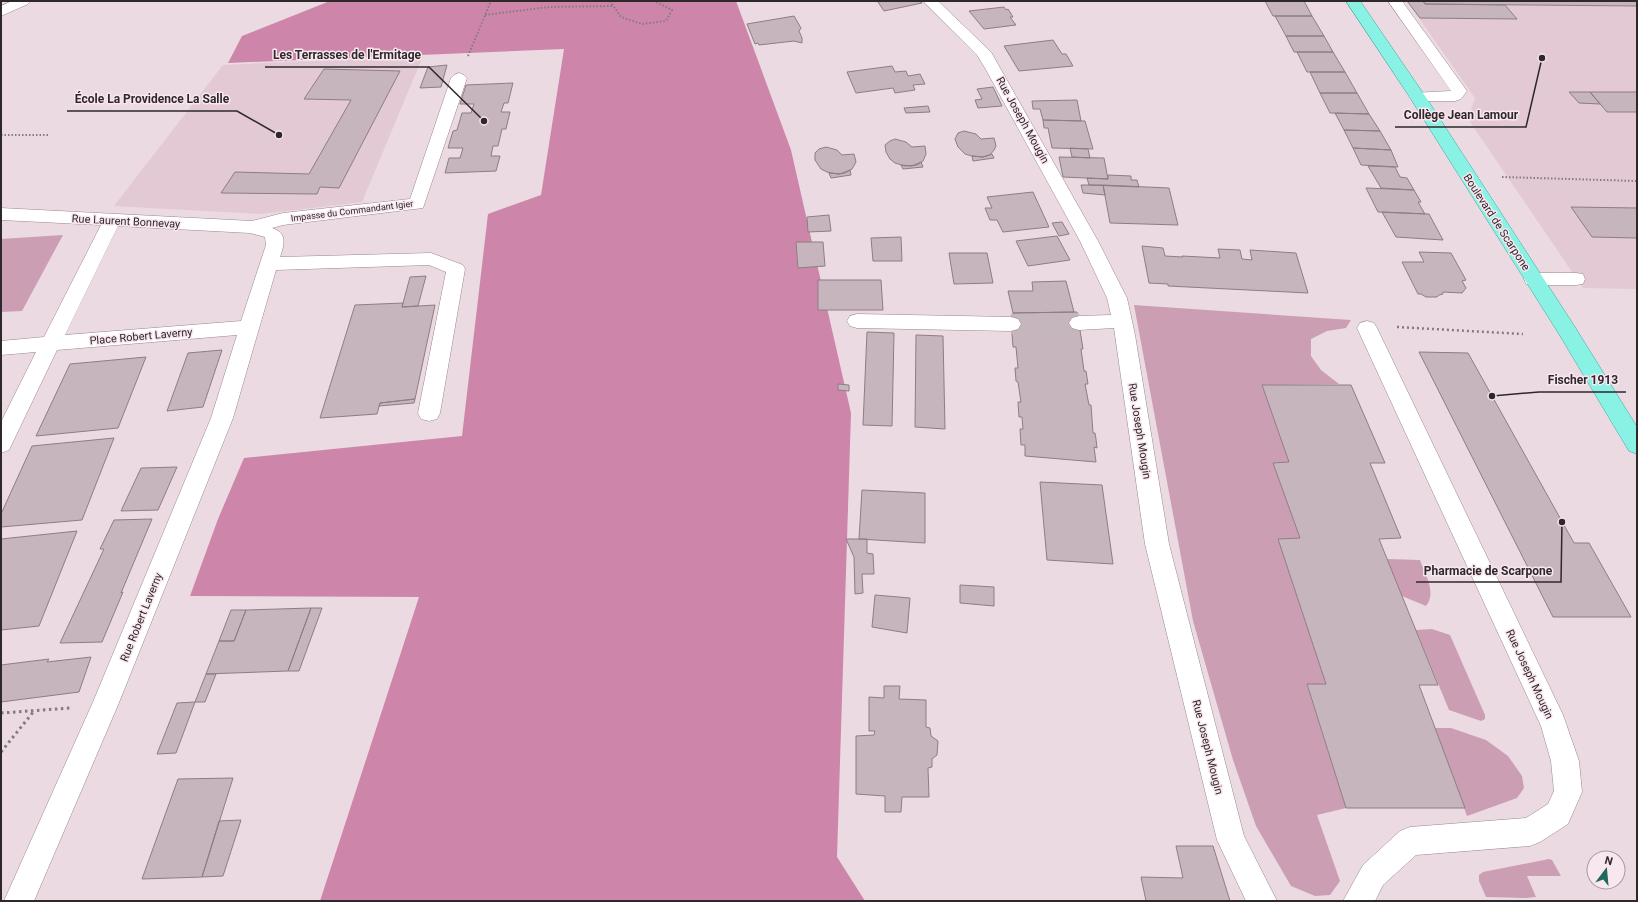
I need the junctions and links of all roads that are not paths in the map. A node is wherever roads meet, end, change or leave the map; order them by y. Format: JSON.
{"nodes":[{"id":1,"x":23,"y":1,"type":"edge"},
{"id":2,"x":930,"y":1,"type":"edge"},
{"id":3,"x":1353,"y":1,"type":"edge"},
{"id":4,"x":1395,"y":1,"type":"edge"},
{"id":5,"x":1,"y":12,"type":"edge"},
{"id":6,"x":459,"y":78,"type":"road end"},
{"id":7,"x":1417,"y":96,"type":"junction"},
{"id":8,"x":1,"y":214,"type":"edge"},
{"id":9,"x":112,"y":220,"type":"junction"},
{"id":10,"x":252,"y":227,"type":"junction"},
{"id":11,"x":269,"y":264,"type":"junction"},
{"id":12,"x":1533,"y":279,"type":"junction"},
{"id":13,"x":1576,"y":279,"type":"dead end"},
{"id":14,"x":857,"y":321,"type":"dead end"},
{"id":15,"x":1122,"y":321,"type":"junction"},
{"id":16,"x":1079,"y":323,"type":"tunnel mouth"},
{"id":17,"x":1011,"y":324,"type":"tunnel mouth"},
{"id":18,"x":250,"y":327,"type":"junction"},
{"id":19,"x":1367,"y":328,"type":"dead end"},
{"id":20,"x":50,"y":344,"type":"junction"},
{"id":21,"x":1,"y":348,"type":"edge"},
{"id":22,"x":429,"y":413,"type":"dead end"},
{"id":23,"x":1,"y":444,"type":"edge"},
{"id":24,"x":1637,"y":445,"type":"edge"},
{"id":25,"x":19,"y":901,"type":"edge"},
{"id":26,"x":1262,"y":901,"type":"edge"},
{"id":27,"x":1358,"y":901,"type":"edge"}],
"edges":[{"from":1,"to":5,"type":"street"},
{"from":2,"to":15,"type":"street","name":"Rue Joseph Mougin"},
{"from":3,"to":7,"type":"main road","name":"Boulevard de Scarpone"},
{"from":4,"to":7,"type":"street"},
{"from":6,"to":10,"type":"street","name":"Impasse du Commandant Igier"},
{"from":7,"to":12,"type":"main road","name":"Boulevard de Scarpone"},
{"from":8,"to":9,"type":"street","name":"Rue Laurent Bonnevay"},
{"from":9,"to":10,"type":"street","name":"Rue Laurent Bonnevay"},
{"from":9,"to":20,"type":"street"},
{"from":10,"to":11,"type":"street"},
{"from":11,"to":18,"type":"street"},
{"from":11,"to":22,"type":"street"},
{"from":12,"to":13,"type":"street"},
{"from":12,"to":24,"type":"main road","name":"Boulevard de Scarpone"},
{"from":14,"to":17,"type":"street"},
{"from":15,"to":16,"type":"street"},
{"from":15,"to":26,"type":"street","name":"Rue Joseph Mougin"},
{"from":18,"to":20,"type":"street","name":"Place Robert Laverny"},
{"from":18,"to":25,"type":"street","name":"Rue Robert Laverny"},
{"from":19,"to":27,"type":"street","name":"Rue Joseph Mougin"},
{"from":20,"to":21,"type":"street","name":"Place Robert Laverny"},
{"from":20,"to":23,"type":"street"}]}
